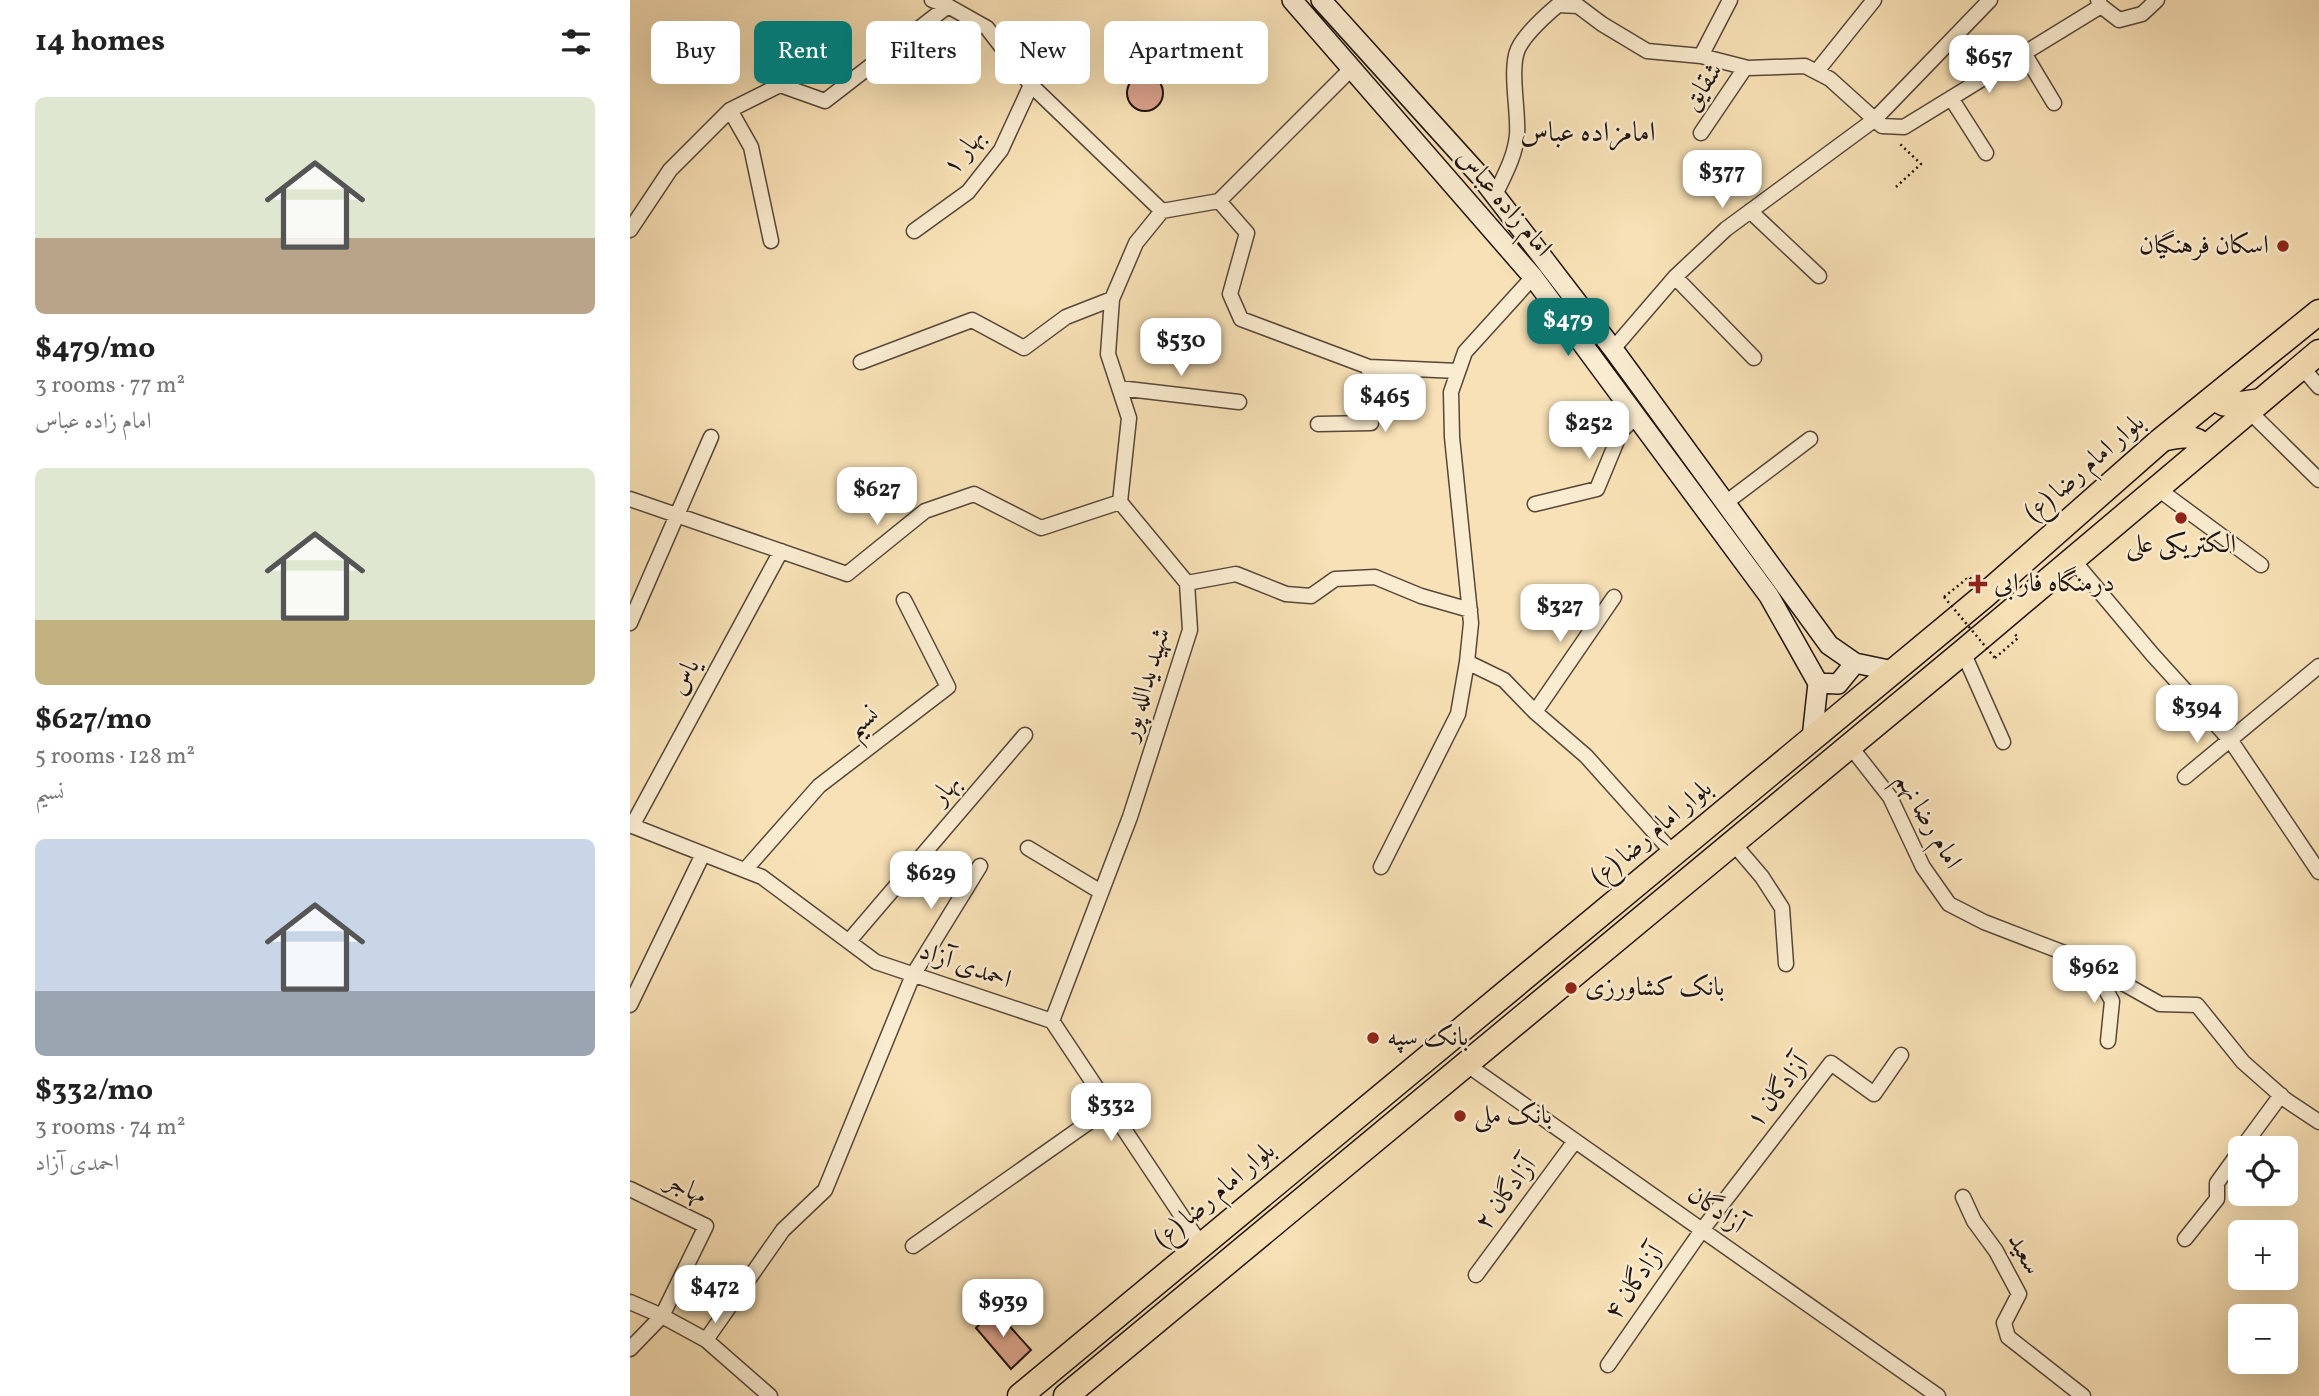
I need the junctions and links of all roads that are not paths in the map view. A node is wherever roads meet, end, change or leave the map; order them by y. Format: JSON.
{"nodes":[{"id":1,"x":932,"y":0,"type":"edge"},
{"id":2,"x":1292,"y":0,"type":"edge"},
{"id":3,"x":1321,"y":0,"type":"edge"},
{"id":4,"x":1730,"y":0,"type":"edge"},
{"id":5,"x":1874,"y":0,"type":"edge"},
{"id":6,"x":1990,"y":0,"type":"edge"},
{"id":7,"x":2157,"y":0,"type":"edge"},
{"id":8,"x":2100,"y":3,"type":"edge"},
{"id":9,"x":948,"y":6,"type":"junction"},
{"id":10,"x":1546,"y":7,"type":"edge"},
{"id":11,"x":2024,"y":53,"type":"junction"},
{"id":12,"x":1701,"y":56,"type":"junction"},
{"id":13,"x":1352,"y":68,"type":"junction"},
{"id":14,"x":1745,"y":68,"type":"junction"},
{"id":15,"x":1817,"y":71,"type":"junction"},
{"id":16,"x":1031,"y":85,"type":"junction"},
{"id":17,"x":1951,"y":98,"type":"junction"},
{"id":18,"x":2054,"y":103,"type":"dead end"},
{"id":19,"x":730,"y":110,"type":"junction"},
{"id":20,"x":1878,"y":123,"type":"junction"},
{"id":21,"x":1701,"y":133,"type":"dead end"},
{"id":22,"x":1986,"y":153,"type":"dead end"},
{"id":23,"x":1495,"y":195,"type":"junction"},
{"id":24,"x":1219,"y":201,"type":"junction"},
{"id":25,"x":1162,"y":211,"type":"junction"},
{"id":26,"x":1750,"y":211,"type":"junction"},
{"id":27,"x":630,"y":230,"type":"edge"},
{"id":28,"x":914,"y":231,"type":"dead end"},
{"id":29,"x":771,"y":241,"type":"dead end"},
{"id":30,"x":1533,"y":276,"type":"junction"},
{"id":31,"x":1819,"y":276,"type":"dead end"},
{"id":32,"x":1675,"y":277,"type":"junction"},
{"id":33,"x":1112,"y":299,"type":"junction"},
{"id":34,"x":2319,"y":312,"type":"edge"},
{"id":35,"x":1613,"y":349,"type":"junction"},
{"id":36,"x":1754,"y":358,"type":"dead end"},
{"id":37,"x":2310,"y":359,"type":"edge"},
{"id":38,"x":861,"y":362,"type":"dead end"},
{"id":39,"x":1369,"y":367,"type":"junction"},
{"id":40,"x":1458,"y":371,"type":"junction"},
{"id":41,"x":2319,"y":387,"type":"edge"},
{"id":42,"x":1119,"y":388,"type":"junction"},
{"id":43,"x":2212,"y":399,"type":"junction"},
{"id":44,"x":1238,"y":402,"type":"dead end"},
{"id":45,"x":2257,"y":405,"type":"junction"},
{"id":46,"x":1637,"y":416,"type":"junction"},
{"id":47,"x":1318,"y":424,"type":"dead end"},
{"id":48,"x":711,"y":437,"type":"dead end"},
{"id":49,"x":1810,"y":439,"type":"dead end"},
{"id":50,"x":2160,"y":441,"type":"junction"},
{"id":51,"x":2207,"y":447,"type":"junction"},
{"id":52,"x":2319,"y":480,"type":"edge"},
{"id":53,"x":2158,"y":489,"type":"junction"},
{"id":54,"x":630,"y":499,"type":"edge"},
{"id":55,"x":1120,"y":502,"type":"junction"},
{"id":56,"x":1535,"y":504,"type":"dead end"},
{"id":57,"x":1724,"y":504,"type":"junction"},
{"id":58,"x":677,"y":514,"type":"junction"},
{"id":59,"x":781,"y":551,"type":"junction"},
{"id":60,"x":2073,"y":560,"type":"junction"},
{"id":61,"x":2261,"y":565,"type":"dead end"},
{"id":62,"x":1187,"y":583,"type":"junction"},
{"id":63,"x":1614,"y":597,"type":"dead end"},
{"id":64,"x":904,"y":600,"type":"dead end"},
{"id":65,"x":1470,"y":610,"type":"junction"},
{"id":66,"x":630,"y":623,"type":"edge"},
{"id":67,"x":1963,"y":652,"type":"junction"},
{"id":68,"x":1467,"y":662,"type":"junction"},
{"id":69,"x":1855,"y":663,"type":"junction"},
{"id":70,"x":2319,"y":666,"type":"edge"},
{"id":71,"x":1893,"y":671,"type":"junction"},
{"id":72,"x":1818,"y":683,"type":"junction"},
{"id":73,"x":1535,"y":712,"type":"junction"},
{"id":74,"x":1025,"y":735,"type":"dead end"},
{"id":75,"x":1812,"y":738,"type":"junction"},
{"id":76,"x":2231,"y":741,"type":"junction"},
{"id":77,"x":2003,"y":742,"type":"dead end"},
{"id":78,"x":1850,"y":746,"type":"junction"},
{"id":79,"x":2185,"y":777,"type":"dead end"},
{"id":80,"x":631,"y":826,"type":"edge"},
{"id":81,"x":1733,"y":843,"type":"junction"},
{"id":82,"x":1028,"y":848,"type":"dead end"},
{"id":83,"x":1673,"y":853,"type":"junction"},
{"id":84,"x":703,"y":854,"type":"junction"},
{"id":85,"x":980,"y":866,"type":"dead end"},
{"id":86,"x":1381,"y":867,"type":"dead end"},
{"id":87,"x":745,"y":870,"type":"junction"},
{"id":88,"x":2319,"y":872,"type":"edge"},
{"id":89,"x":1101,"y":892,"type":"junction"},
{"id":90,"x":849,"y":941,"type":"junction"},
{"id":91,"x":1786,"y":964,"type":"dead end"},
{"id":92,"x":2093,"y":967,"type":"junction"},
{"id":93,"x":913,"y":975,"type":"junction"},
{"id":94,"x":630,"y":1005,"type":"edge"},
{"id":95,"x":1052,"y":1021,"type":"junction"},
{"id":96,"x":1497,"y":1037,"type":"junction"},
{"id":97,"x":2108,"y":1041,"type":"dead end"},
{"id":98,"x":1447,"y":1042,"type":"junction"},
{"id":99,"x":1901,"y":1055,"type":"dead end"},
{"id":100,"x":1466,"y":1064,"type":"junction"},
{"id":101,"x":1412,"y":1072,"type":"junction"},
{"id":102,"x":1429,"y":1095,"type":"junction"},
{"id":103,"x":2281,"y":1095,"type":"junction"},
{"id":104,"x":1109,"y":1108,"type":"junction"},
{"id":105,"x":2319,"y":1122,"type":"edge"},
{"id":106,"x":2251,"y":1136,"type":"edge"},
{"id":107,"x":1575,"y":1141,"type":"junction"},
{"id":108,"x":2228,"y":1167,"type":"edge"},
{"id":109,"x":630,"y":1189,"type":"edge"},
{"id":110,"x":1963,"y":1197,"type":"dead end"},
{"id":111,"x":1702,"y":1230,"type":"junction"},
{"id":112,"x":2185,"y":1239,"type":"dead end"},
{"id":113,"x":1201,"y":1245,"type":"junction"},
{"id":114,"x":913,"y":1246,"type":"dead end"},
{"id":115,"x":1476,"y":1275,"type":"dead end"},
{"id":116,"x":630,"y":1302,"type":"edge"},
{"id":117,"x":662,"y":1316,"type":"junction"},
{"id":118,"x":706,"y":1340,"type":"junction"},
{"id":119,"x":630,"y":1349,"type":"edge"},
{"id":120,"x":1608,"y":1364,"type":"dead end"},
{"id":121,"x":770,"y":1396,"type":"edge"},
{"id":122,"x":1020,"y":1396,"type":"edge"},
{"id":123,"x":1066,"y":1396,"type":"edge"},
{"id":124,"x":1938,"y":1396,"type":"edge"},
{"id":125,"x":2083,"y":1396,"type":"edge"}],
"edges":[{"from":1,"to":9,"type":"street"},
{"from":2,"to":13,"type":"street","name":"امام زاده عباس"},
{"from":3,"to":23,"type":"street","name":"امام زاده عباس"},
{"from":4,"to":12,"type":"street"},
{"from":5,"to":15,"type":"street"},
{"from":6,"to":20,"type":"street"},
{"from":7,"to":8,"type":"street"},
{"from":8,"to":11,"type":"street"},
{"from":9,"to":16,"type":"street"},
{"from":9,"to":19,"type":"street"},
{"from":10,"to":12,"type":"street"},
{"from":10,"to":23,"type":"street"},
{"from":11,"to":17,"type":"street"},
{"from":11,"to":18,"type":"street"},
{"from":12,"to":14,"type":"street"},
{"from":13,"to":24,"type":"street"},
{"from":13,"to":30,"type":"street","name":"امام زاده عباس"},
{"from":14,"to":15,"type":"street"},
{"from":14,"to":21,"type":"street","name":"شقایق"},
{"from":15,"to":20,"type":"street"},
{"from":16,"to":25,"type":"street"},
{"from":16,"to":28,"type":"street","name":"بهار ۱"},
{"from":17,"to":20,"type":"street"},
{"from":17,"to":22,"type":"street"},
{"from":19,"to":27,"type":"street"},
{"from":19,"to":29,"type":"street"},
{"from":20,"to":26,"type":"street"},
{"from":23,"to":35,"type":"street","name":"امام زاده عباس"},
{"from":24,"to":25,"type":"street"},
{"from":24,"to":39,"type":"street"},
{"from":25,"to":33,"type":"street"},
{"from":26,"to":31,"type":"street"},
{"from":26,"to":32,"type":"street"},
{"from":30,"to":40,"type":"street"},
{"from":30,"to":46,"type":"street","name":"امام زاده عباس"},
{"from":32,"to":35,"type":"street"},
{"from":32,"to":36,"type":"street"},
{"from":33,"to":38,"type":"street"},
{"from":33,"to":42,"type":"street"},
{"from":34,"to":43,"type":"highway","name":"بلوار امام رضا (ع)"},
{"from":35,"to":57,"type":"street","name":"امام زاده عباس"},
{"from":37,"to":41,"type":"street"},
{"from":37,"to":45,"type":"highway"},
{"from":39,"to":40,"type":"street"},
{"from":39,"to":47,"type":"street"},
{"from":40,"to":65,"type":"street"},
{"from":42,"to":44,"type":"street"},
{"from":42,"to":55,"type":"street"},
{"from":43,"to":45,"type":"main road"},
{"from":43,"to":50,"type":"highway","name":"بلوار امام رضا (ع)"},
{"from":45,"to":51,"type":"highway"},
{"from":45,"to":52,"type":"street"},
{"from":46,"to":56,"type":"street"},
{"from":46,"to":72,"type":"street","name":"امام زاده عباس"},
{"from":48,"to":58,"type":"street"},
{"from":49,"to":57,"type":"street"},
{"from":50,"to":51,"type":"main road"},
{"from":50,"to":71,"type":"highway","name":"بلوار امام رضا (ع)"},
{"from":51,"to":53,"type":"highway"},
{"from":53,"to":60,"type":"highway"},
{"from":53,"to":61,"type":"street"},
{"from":54,"to":58,"type":"street"},
{"from":55,"to":59,"type":"street"},
{"from":55,"to":62,"type":"street"},
{"from":57,"to":69,"type":"street","name":"امام زاده عباس"},
{"from":58,"to":59,"type":"street"},
{"from":58,"to":66,"type":"street"},
{"from":59,"to":80,"type":"street","name":"یاس"},
{"from":60,"to":67,"type":"highway"},
{"from":60,"to":76,"type":"street"},
{"from":62,"to":65,"type":"street"},
{"from":62,"to":89,"type":"street","name":"شهید یدالله پور"},
{"from":63,"to":73,"type":"street"},
{"from":64,"to":87,"type":"street","name":"نسیم"},
{"from":65,"to":68,"type":"street"},
{"from":67,"to":77,"type":"street"},
{"from":67,"to":78,"type":"highway"},
{"from":68,"to":73,"type":"street"},
{"from":68,"to":86,"type":"street"},
{"from":69,"to":71,"type":"street","name":"امام زاده عباس"},
{"from":69,"to":72,"type":"street"},
{"from":70,"to":76,"type":"street"},
{"from":71,"to":75,"type":"highway","name":"بلوار امام رضا (ع)"},
{"from":72,"to":75,"type":"street"},
{"from":73,"to":83,"type":"street"},
{"from":74,"to":90,"type":"street","name":"بهار"},
{"from":75,"to":83,"type":"highway","name":"بلوار امام رضا (ع)"},
{"from":76,"to":79,"type":"street"},
{"from":76,"to":88,"type":"street"},
{"from":78,"to":81,"type":"highway"},
{"from":78,"to":92,"type":"street","name":"امام رضا نهم"},
{"from":80,"to":84,"type":"street","name":"احمدی آزاد"},
{"from":81,"to":91,"type":"street"},
{"from":81,"to":96,"type":"highway"},
{"from":82,"to":89,"type":"street"},
{"from":83,"to":98,"type":"highway","name":"بلوار امام رضا (ع)"},
{"from":84,"to":87,"type":"street","name":"احمدی آزاد"},
{"from":84,"to":94,"type":"street"},
{"from":85,"to":93,"type":"street"},
{"from":87,"to":90,"type":"street","name":"احمدی آزاد"},
{"from":89,"to":95,"type":"street","name":"شهید یدالله پور"},
{"from":90,"to":93,"type":"street","name":"احمدی آزاد"},
{"from":92,"to":97,"type":"street"},
{"from":92,"to":103,"type":"street","name":"امام رضا نهم"},
{"from":93,"to":95,"type":"street","name":"احمدی آزاد"},
{"from":93,"to":118,"type":"street"},
{"from":95,"to":104,"type":"street"},
{"from":96,"to":98,"type":"main road"},
{"from":96,"to":100,"type":"highway"},
{"from":98,"to":101,"type":"highway","name":"بلوار امام رضا (ع)"},
{"from":99,"to":111,"type":"street","name":"آزادگان ۱"},
{"from":100,"to":102,"type":"highway"},
{"from":100,"to":107,"type":"street","name":"آزادگان"},
{"from":101,"to":102,"type":"main road"},
{"from":101,"to":113,"type":"highway","name":"بلوار امام رضا (ع)"},
{"from":102,"to":123,"type":"highway"},
{"from":103,"to":105,"type":"street","name":"امام رضا نهم"},
{"from":103,"to":106,"type":"street"},
{"from":104,"to":113,"type":"street"},
{"from":104,"to":114,"type":"street"},
{"from":107,"to":111,"type":"street","name":"آزادگان"},
{"from":107,"to":115,"type":"street","name":"آزادگان ۲"},
{"from":108,"to":112,"type":"street"},
{"from":109,"to":117,"type":"street","name":"مهاجر"},
{"from":110,"to":125,"type":"street","name":"سعید"},
{"from":111,"to":120,"type":"street","name":"آزادگان ۴"},
{"from":111,"to":124,"type":"street","name":"آزادگان"},
{"from":113,"to":122,"type":"highway","name":"بلوار امام رضا (ع)"},
{"from":116,"to":117,"type":"street"},
{"from":117,"to":118,"type":"street"},
{"from":117,"to":119,"type":"street"},
{"from":118,"to":121,"type":"street"}]}
